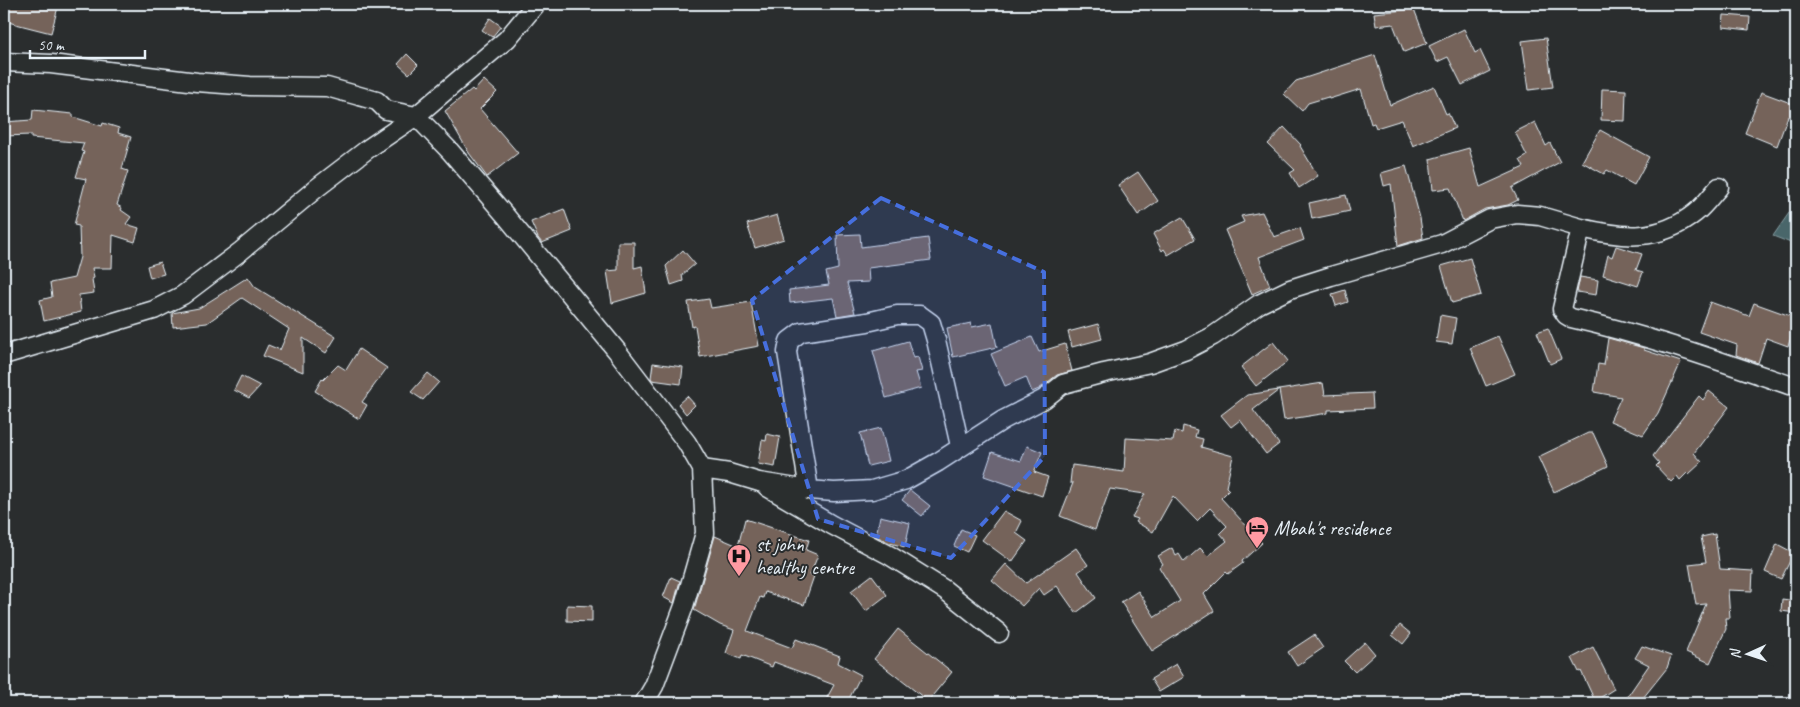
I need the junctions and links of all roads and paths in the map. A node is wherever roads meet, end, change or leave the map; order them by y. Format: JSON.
{"nodes":[{"id":1,"x":536,"y":4,"type":"edge"},
{"id":2,"x":4,"y":62,"type":"edge"},
{"id":3,"x":416,"y":116,"type":"junction"},
{"id":4,"x":1719,"y":187,"type":"dead end"},
{"id":5,"x":1581,"y":228,"type":"junction"},
{"id":6,"x":4,"y":355,"type":"edge"},
{"id":7,"x":1796,"y":385,"type":"edge"},
{"id":8,"x":960,"y":446,"type":"junction"},
{"id":9,"x":702,"y":469,"type":"junction"},
{"id":10,"x":759,"y":482,"type":"junction"},
{"id":11,"x":809,"y":490,"type":"junction"},
{"id":12,"x":999,"y":633,"type":"dead end"},
{"id":13,"x":644,"y":703,"type":"edge"}],
"edges":[{"from":1,"to":3,"type":"street"},
{"from":2,"to":3,"type":"street"},
{"from":3,"to":6,"type":"street"},
{"from":3,"to":9,"type":"street"},
{"from":4,"to":5,"type":"street"},
{"from":5,"to":7,"type":"street"},
{"from":5,"to":8,"type":"street"},
{"from":8,"to":11,"type":"street"},
{"from":8,"to":11,"type":"street"},
{"from":9,"to":10,"type":"street"},
{"from":9,"to":13,"type":"street"},
{"from":10,"to":11,"type":"street"},
{"from":10,"to":12,"type":"street"}]}
